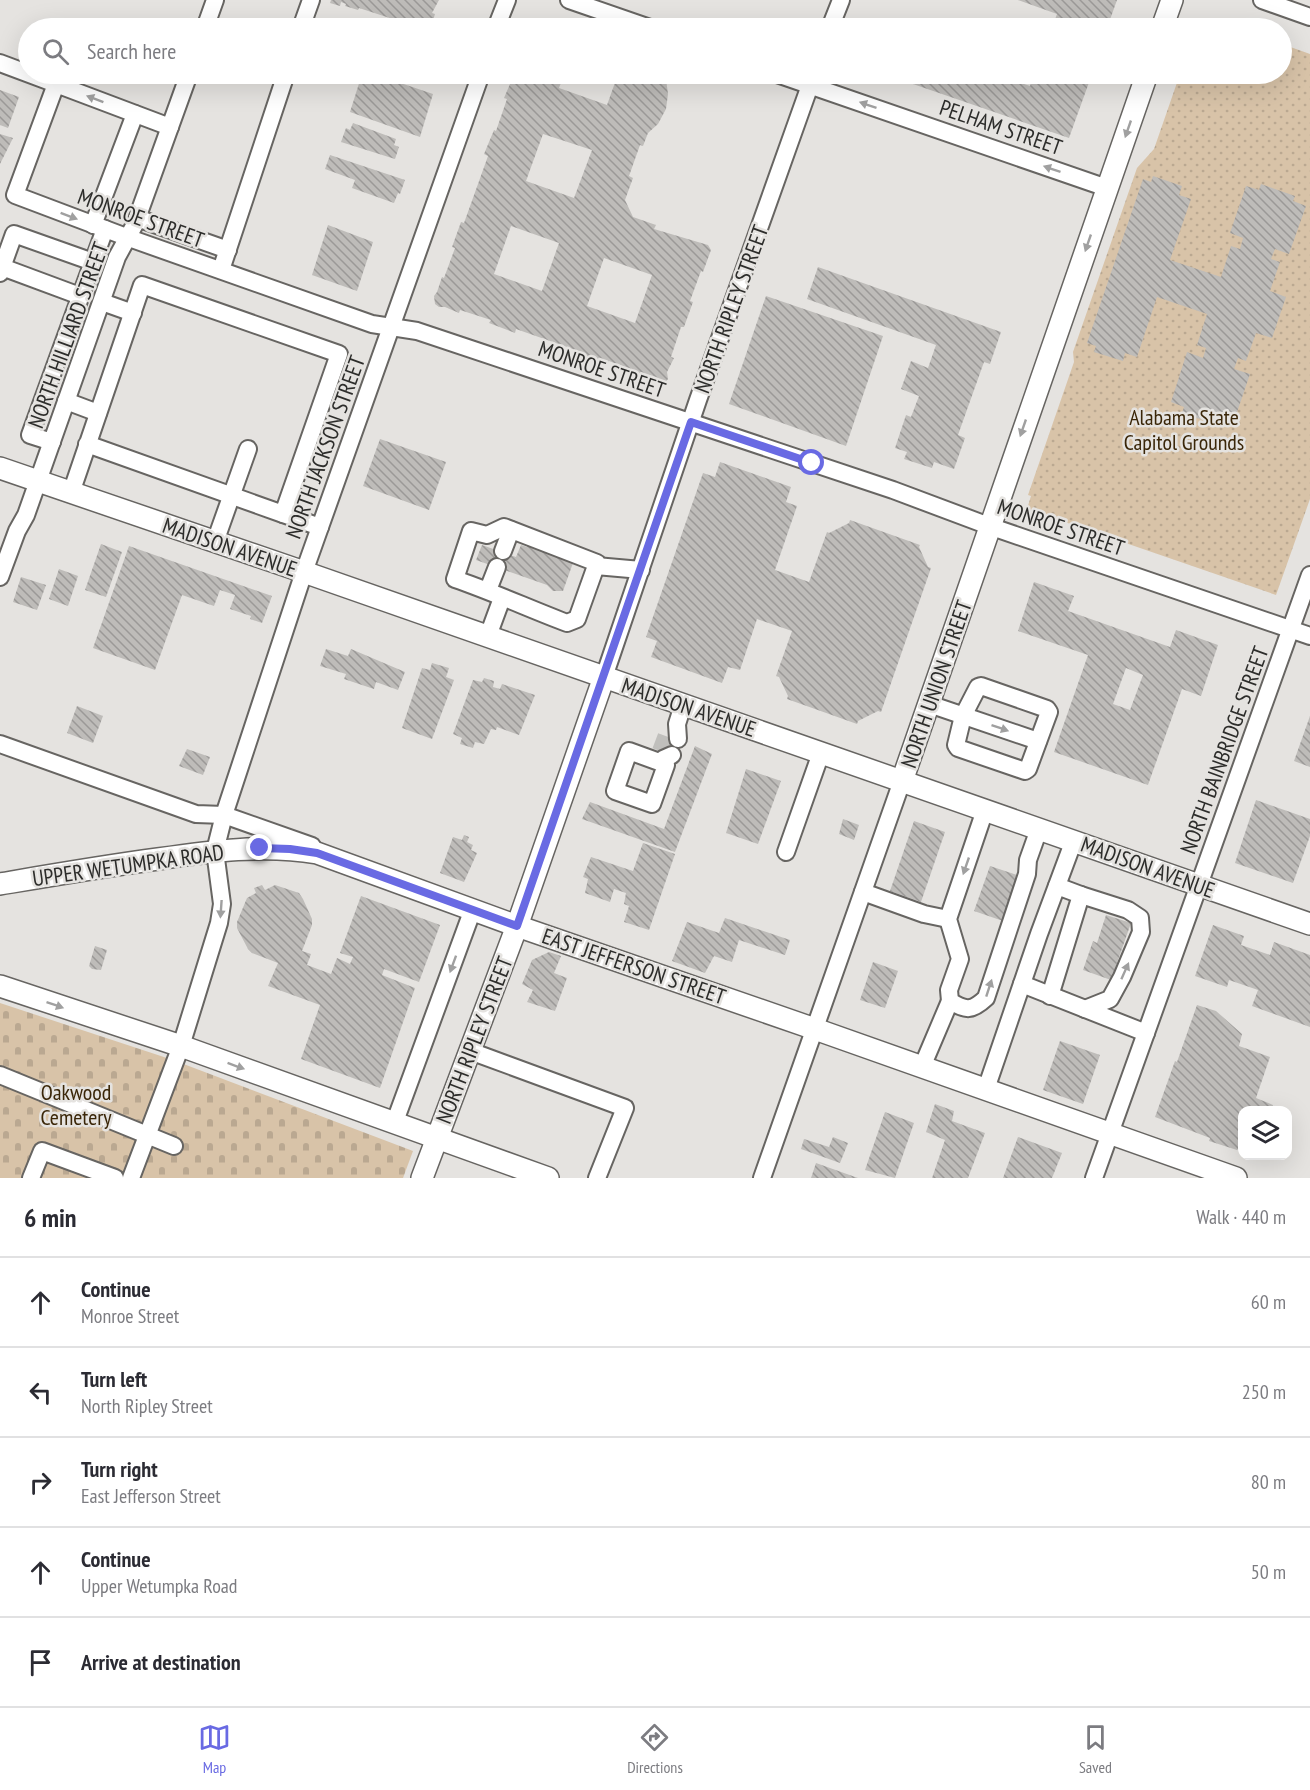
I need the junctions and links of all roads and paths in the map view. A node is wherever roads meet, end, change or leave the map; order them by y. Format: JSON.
{"nodes":[{"id":1,"x":215,"y":0,"type":"edge"},
{"id":2,"x":311,"y":0,"type":"edge"},
{"id":3,"x":507,"y":0,"type":"edge"},
{"id":4,"x":569,"y":0,"type":"edge"},
{"id":5,"x":841,"y":0,"type":"edge"},
{"id":6,"x":1172,"y":0,"type":"edge"},
{"id":7,"x":1262,"y":0,"type":"edge"},
{"id":8,"x":1310,"y":17,"type":"edge"},
{"id":9,"x":209,"y":18,"type":"edge"},
{"id":10,"x":305,"y":18,"type":"edge"},
{"id":11,"x":500,"y":18,"type":"edge"},
{"id":12,"x":621,"y":18,"type":"edge"},
{"id":13,"x":834,"y":18,"type":"edge"},
{"id":14,"x":1166,"y":18,"type":"edge"},
{"id":15,"x":0,"y":63,"type":"edge"},
{"id":16,"x":18,"y":70,"type":"edge"},
{"id":17,"x":56,"y":84,"type":"joint"},
{"id":18,"x":185,"y":84,"type":"edge"},
{"id":19,"x":283,"y":84,"type":"edge"},
{"id":20,"x":477,"y":84,"type":"edge"},
{"id":21,"x":810,"y":84,"type":"edge"},
{"id":22,"x":826,"y":84,"type":"edge"},
{"id":23,"x":1143,"y":84,"type":"edge"},
{"id":24,"x":135,"y":114,"type":"junction"},
{"id":25,"x":170,"y":127,"type":"junction"},
{"id":26,"x":1107,"y":188,"type":"junction"},
{"id":27,"x":137,"y":218,"type":"junction"},
{"id":28,"x":99,"y":227,"type":"junction"},
{"id":29,"x":184,"y":234,"type":"junction"},
{"id":30,"x":129,"y":238,"type":"junction"},
{"id":31,"x":8,"y":243,"type":"edge"},
{"id":32,"x":228,"y":250,"type":"junction"},
{"id":33,"x":177,"y":255,"type":"junction"},
{"id":34,"x":93,"y":262,"type":"junction"},
{"id":35,"x":1,"y":270,"type":"edge"},
{"id":36,"x":221,"y":270,"type":"junction"},
{"id":37,"x":80,"y":296,"type":"junction"},
{"id":38,"x":102,"y":302,"type":"junction"},
{"id":39,"x":133,"y":313,"type":"junction"},
{"id":40,"x":392,"y":325,"type":"junction"},
{"id":41,"x":66,"y":401,"type":"junction"},
{"id":42,"x":98,"y":413,"type":"junction"},
{"id":43,"x":691,"y":422,"type":"junction"},
{"id":44,"x":52,"y":442,"type":"junction"},
{"id":45,"x":87,"y":444,"type":"junction"},
{"id":46,"x":248,"y":450,"type":"dead end"},
{"id":47,"x":0,"y":468,"type":"edge"},
{"id":48,"x":38,"y":482,"type":"junction"},
{"id":49,"x":70,"y":493,"type":"junction"},
{"id":50,"x":232,"y":496,"type":"junction"},
{"id":51,"x":283,"y":514,"type":"junction"},
{"id":52,"x":989,"y":526,"type":"junction"},
{"id":53,"x":321,"y":527,"type":"junction"},
{"id":54,"x":511,"y":530,"type":"junction"},
{"id":55,"x":215,"y":542,"type":"junction"},
{"id":56,"x":596,"y":566,"type":"junction"},
{"id":57,"x":641,"y":570,"type":"junction"},
{"id":58,"x":304,"y":572,"type":"junction"},
{"id":59,"x":1310,"y":575,"type":"edge"},
{"id":60,"x":0,"y":578,"type":"edge"},
{"id":61,"x":495,"y":594,"type":"junction"},
{"id":62,"x":1291,"y":629,"type":"junction"},
{"id":63,"x":488,"y":636,"type":"junction"},
{"id":64,"x":1310,"y":636,"type":"edge"},
{"id":65,"x":604,"y":677,"type":"junction"},
{"id":66,"x":929,"y":704,"type":"junction"},
{"id":67,"x":963,"y":716,"type":"junction"},
{"id":68,"x":1038,"y":741,"type":"junction"},
{"id":69,"x":0,"y":744,"type":"edge"},
{"id":70,"x":820,"y":753,"type":"junction"},
{"id":71,"x":902,"y":781,"type":"junction"},
{"id":72,"x":985,"y":810,"type":"junction"},
{"id":73,"x":224,"y":815,"type":"junction"},
{"id":74,"x":1039,"y":828,"type":"junction"},
{"id":75,"x":1074,"y":840,"type":"junction"},
{"id":76,"x":215,"y":851,"type":"junction"},
{"id":77,"x":786,"y":852,"type":"dead end"},
{"id":78,"x":361,"y":868,"type":"junction"},
{"id":79,"x":0,"y":884,"type":"edge"},
{"id":80,"x":1199,"y":885,"type":"junction"},
{"id":81,"x":1057,"y":886,"type":"junction"},
{"id":82,"x":863,"y":892,"type":"junction"},
{"id":83,"x":1081,"y":895,"type":"junction"},
{"id":84,"x":473,"y":909,"type":"junction"},
{"id":85,"x":948,"y":919,"type":"junction"},
{"id":86,"x":1310,"y":924,"type":"edge"},
{"id":87,"x":517,"y":926,"type":"junction"},
{"id":88,"x":1022,"y":984,"type":"junction"},
{"id":89,"x":0,"y":986,"type":"edge"},
{"id":90,"x":1050,"y":996,"type":"junction"},
{"id":91,"x":950,"y":1001,"type":"junction"},
{"id":92,"x":1085,"y":1009,"type":"junction"},
{"id":93,"x":815,"y":1029,"type":"junction"},
{"id":94,"x":1146,"y":1033,"type":"junction"},
{"id":95,"x":181,"y":1046,"type":"junction"},
{"id":96,"x":470,"y":1051,"type":"junction"},
{"id":97,"x":922,"y":1067,"type":"junction"},
{"id":98,"x":0,"y":1075,"type":"edge"},
{"id":99,"x":986,"y":1089,"type":"junction"},
{"id":100,"x":394,"y":1124,"type":"junction"},
{"id":101,"x":1110,"y":1133,"type":"junction"},
{"id":102,"x":147,"y":1135,"type":"junction"},
{"id":103,"x":437,"y":1138,"type":"junction"},
{"id":104,"x":174,"y":1146,"type":"dead end"},
{"id":105,"x":32,"y":1178,"type":"edge"},
{"id":106,"x":115,"y":1178,"type":"edge"},
{"id":107,"x":130,"y":1178,"type":"edge"},
{"id":108,"x":422,"y":1178,"type":"edge"},
{"id":109,"x":548,"y":1178,"type":"edge"},
{"id":110,"x":597,"y":1178,"type":"edge"},
{"id":111,"x":762,"y":1178,"type":"edge"},
{"id":112,"x":1094,"y":1178,"type":"edge"},
{"id":113,"x":1236,"y":1178,"type":"edge"}],
"edges":[{"from":1,"to":9,"type":"street"},
{"from":2,"to":10,"type":"street"},
{"from":3,"to":11,"type":"street"},
{"from":4,"to":12,"type":"street"},
{"from":5,"to":13,"type":"street"},
{"from":6,"to":14,"type":"main road"},
{"from":7,"to":8,"type":"street"},
{"from":15,"to":16,"type":"street"},
{"from":24,"to":17,"type":"street","one_way":true},
{"from":17,"to":28,"type":"street","name":"MONROE STREET","one_way":true},
{"from":18,"to":25,"type":"street","name":"NORTH HILLIARD STREET"},
{"from":19,"to":32,"type":"street"},
{"from":20,"to":40,"type":"street","name":"NORTH JACKSON STREET"},
{"from":21,"to":43,"type":"street","name":"NORTH RIPLEY STREET"},
{"from":26,"to":22,"type":"street","name":"PELHAM STREET","one_way":true},
{"from":23,"to":26,"type":"main road","name":"NORTH UNION STREET","one_way":true},
{"from":24,"to":25,"type":"street"},
{"from":24,"to":28,"type":"street"},
{"from":25,"to":27,"type":"street","name":"NORTH HILLIARD STREET"},
{"from":26,"to":52,"type":"main road","name":"NORTH UNION STREET","one_way":true},
{"from":27,"to":29,"type":"street"},
{"from":27,"to":30,"type":"street","name":"NORTH HILLIARD STREET"},
{"from":28,"to":30,"type":"street","name":"MONROE STREET"},
{"from":28,"to":34,"type":"street"},
{"from":29,"to":32,"type":"street"},
{"from":29,"to":33,"type":"street"},
{"from":30,"to":33,"type":"street","name":"MONROE STREET"},
{"from":30,"to":38,"type":"street","name":"NORTH HILLIARD STREET"},
{"from":31,"to":34,"type":"street"},
{"from":31,"to":35,"type":"street"},
{"from":32,"to":36,"type":"street"},
{"from":33,"to":36,"type":"street","name":"MONROE STREET"},
{"from":34,"to":37,"type":"street"},
{"from":35,"to":37,"type":"street"},
{"from":36,"to":40,"type":"street","name":"MONROE STREET"},
{"from":37,"to":44,"type":"street"},
{"from":38,"to":39,"type":"street"},
{"from":38,"to":41,"type":"street","name":"NORTH HILLIARD STREET"},
{"from":39,"to":42,"type":"street"},
{"from":39,"to":51,"type":"street"},
{"from":40,"to":43,"type":"street","name":"MONROE STREET"},
{"from":40,"to":53,"type":"street","name":"NORTH JACKSON STREET"},
{"from":41,"to":42,"type":"street"},
{"from":41,"to":44,"type":"street","name":"NORTH HILLIARD STREET"},
{"from":42,"to":45,"type":"street"},
{"from":43,"to":52,"type":"street","name":"MONROE STREET"},
{"from":43,"to":57,"type":"street","name":"NORTH RIPLEY STREET"},
{"from":44,"to":48,"type":"street","name":"NORTH HILLIARD STREET"},
{"from":45,"to":49,"type":"street"},
{"from":45,"to":50,"type":"street"},
{"from":46,"to":50,"type":"street"},
{"from":47,"to":48,"type":"main road","name":"MADISON AVENUE"},
{"from":48,"to":49,"type":"main road","name":"MADISON AVENUE"},
{"from":48,"to":60,"type":"street","name":"NORTH HILLIARD STREET"},
{"from":49,"to":55,"type":"main road","name":"MADISON AVENUE"},
{"from":50,"to":51,"type":"street"},
{"from":50,"to":55,"type":"street"},
{"from":51,"to":53,"type":"street"},
{"from":52,"to":62,"type":"street","name":"MONROE STREET"},
{"from":52,"to":66,"type":"main road","name":"NORTH UNION STREET"},
{"from":53,"to":58,"type":"street","name":"NORTH JACKSON STREET"},
{"from":54,"to":56,"type":"street"},
{"from":54,"to":61,"type":"street"},
{"from":54,"to":61,"type":"street"},
{"from":55,"to":58,"type":"main road","name":"MADISON AVENUE"},
{"from":56,"to":57,"type":"street"},
{"from":56,"to":61,"type":"street"},
{"from":57,"to":65,"type":"street","name":"NORTH RIPLEY STREET"},
{"from":58,"to":63,"type":"main road","name":"MADISON AVENUE"},
{"from":58,"to":73,"type":"street","name":"NORTH JACKSON STREET"},
{"from":59,"to":62,"type":"street","name":"NORTH BAINBRIDGE STREET"},
{"from":61,"to":63,"type":"street"},
{"from":62,"to":64,"type":"street","name":"MONROE STREET"},
{"from":62,"to":80,"type":"street","name":"NORTH BAINBRIDGE STREET"},
{"from":63,"to":65,"type":"main road","name":"MADISON AVENUE"},
{"from":65,"to":70,"type":"main road","name":"MADISON AVENUE"},
{"from":65,"to":87,"type":"main road","name":"NORTH RIPLEY STREET"},
{"from":66,"to":67,"type":"street"},
{"from":66,"to":71,"type":"main road","name":"NORTH UNION STREET"},
{"from":67,"to":68,"type":"street","one_way":true},
{"from":67,"to":68,"type":"street"},
{"from":67,"to":68,"type":"street"},
{"from":69,"to":73,"type":"street","name":"EAST JEFFERSON STREET"},
{"from":70,"to":71,"type":"main road","name":"MADISON AVENUE"},
{"from":70,"to":77,"type":"street"},
{"from":71,"to":72,"type":"main road","name":"MADISON AVENUE"},
{"from":71,"to":82,"type":"street","name":"NORTH UNION STREET"},
{"from":72,"to":74,"type":"main road","name":"MADISON AVENUE"},
{"from":72,"to":85,"type":"street","one_way":true},
{"from":73,"to":76,"type":"street","name":"NORTH JACKSON STREET"},
{"from":73,"to":78,"type":"street","name":"EAST JEFFERSON STREET"},
{"from":74,"to":75,"type":"main road","name":"MADISON AVENUE"},
{"from":91,"to":74,"type":"street","one_way":true},
{"from":75,"to":80,"type":"main road","name":"MADISON AVENUE"},
{"from":75,"to":81,"type":"street"},
{"from":76,"to":78,"type":"main road","name":"UPPER WETUMPKA ROAD"},
{"from":76,"to":79,"type":"main road","name":"UPPER WETUMPKA ROAD"},
{"from":76,"to":95,"type":"street","name":"NORTH JACKSON STREET","one_way":true},
{"from":78,"to":84,"type":"main road","name":"EAST JEFFERSON STREET"},
{"from":80,"to":86,"type":"main road","name":"MADISON AVENUE"},
{"from":80,"to":94,"type":"street","name":"NORTH BAINBRIDGE STREET"},
{"from":81,"to":83,"type":"street"},
{"from":81,"to":88,"type":"street"},
{"from":82,"to":85,"type":"street"},
{"from":82,"to":93,"type":"street","name":"NORTH UNION STREET"},
{"from":83,"to":90,"type":"street"},
{"from":92,"to":83,"type":"street","one_way":true},
{"from":84,"to":87,"type":"main road","name":"EAST JEFFERSON STREET"},
{"from":84,"to":100,"type":"street","one_way":true},
{"from":85,"to":91,"type":"street"},
{"from":87,"to":93,"type":"main road","name":"EAST JEFFERSON STREET"},
{"from":87,"to":96,"type":"main road","name":"NORTH RIPLEY STREET"},
{"from":88,"to":90,"type":"street"},
{"from":88,"to":99,"type":"street"},
{"from":89,"to":95,"type":"main road","one_way":true},
{"from":90,"to":92,"type":"street"},
{"from":91,"to":97,"type":"street"},
{"from":92,"to":94,"type":"street"},
{"from":93,"to":97,"type":"main road","name":"EAST JEFFERSON STREET"},
{"from":93,"to":111,"type":"street","name":"NORTH UNION STREET"},
{"from":94,"to":101,"type":"street","name":"NORTH BAINBRIDGE STREET"},
{"from":95,"to":100,"type":"main road","one_way":true},
{"from":95,"to":102,"type":"street","name":"NORTH JACKSON STREET"},
{"from":96,"to":103,"type":"main road","name":"NORTH RIPLEY STREET"},
{"from":96,"to":110,"type":"street"},
{"from":97,"to":99,"type":"main road","name":"EAST JEFFERSON STREET"},
{"from":98,"to":102,"type":"street"},
{"from":99,"to":101,"type":"main road","name":"EAST JEFFERSON STREET"},
{"from":100,"to":103,"type":"main road"},
{"from":101,"to":112,"type":"street","name":"NORTH BAINBRIDGE STREET"},
{"from":101,"to":113,"type":"main road","name":"EAST JEFFERSON STREET"},
{"from":102,"to":104,"type":"street"},
{"from":102,"to":107,"type":"street","name":"NORTH JACKSON STREET"},
{"from":103,"to":108,"type":"main road","name":"NORTH RIPLEY STREET"},
{"from":103,"to":109,"type":"main road"},
{"from":105,"to":106,"type":"street"}]}
